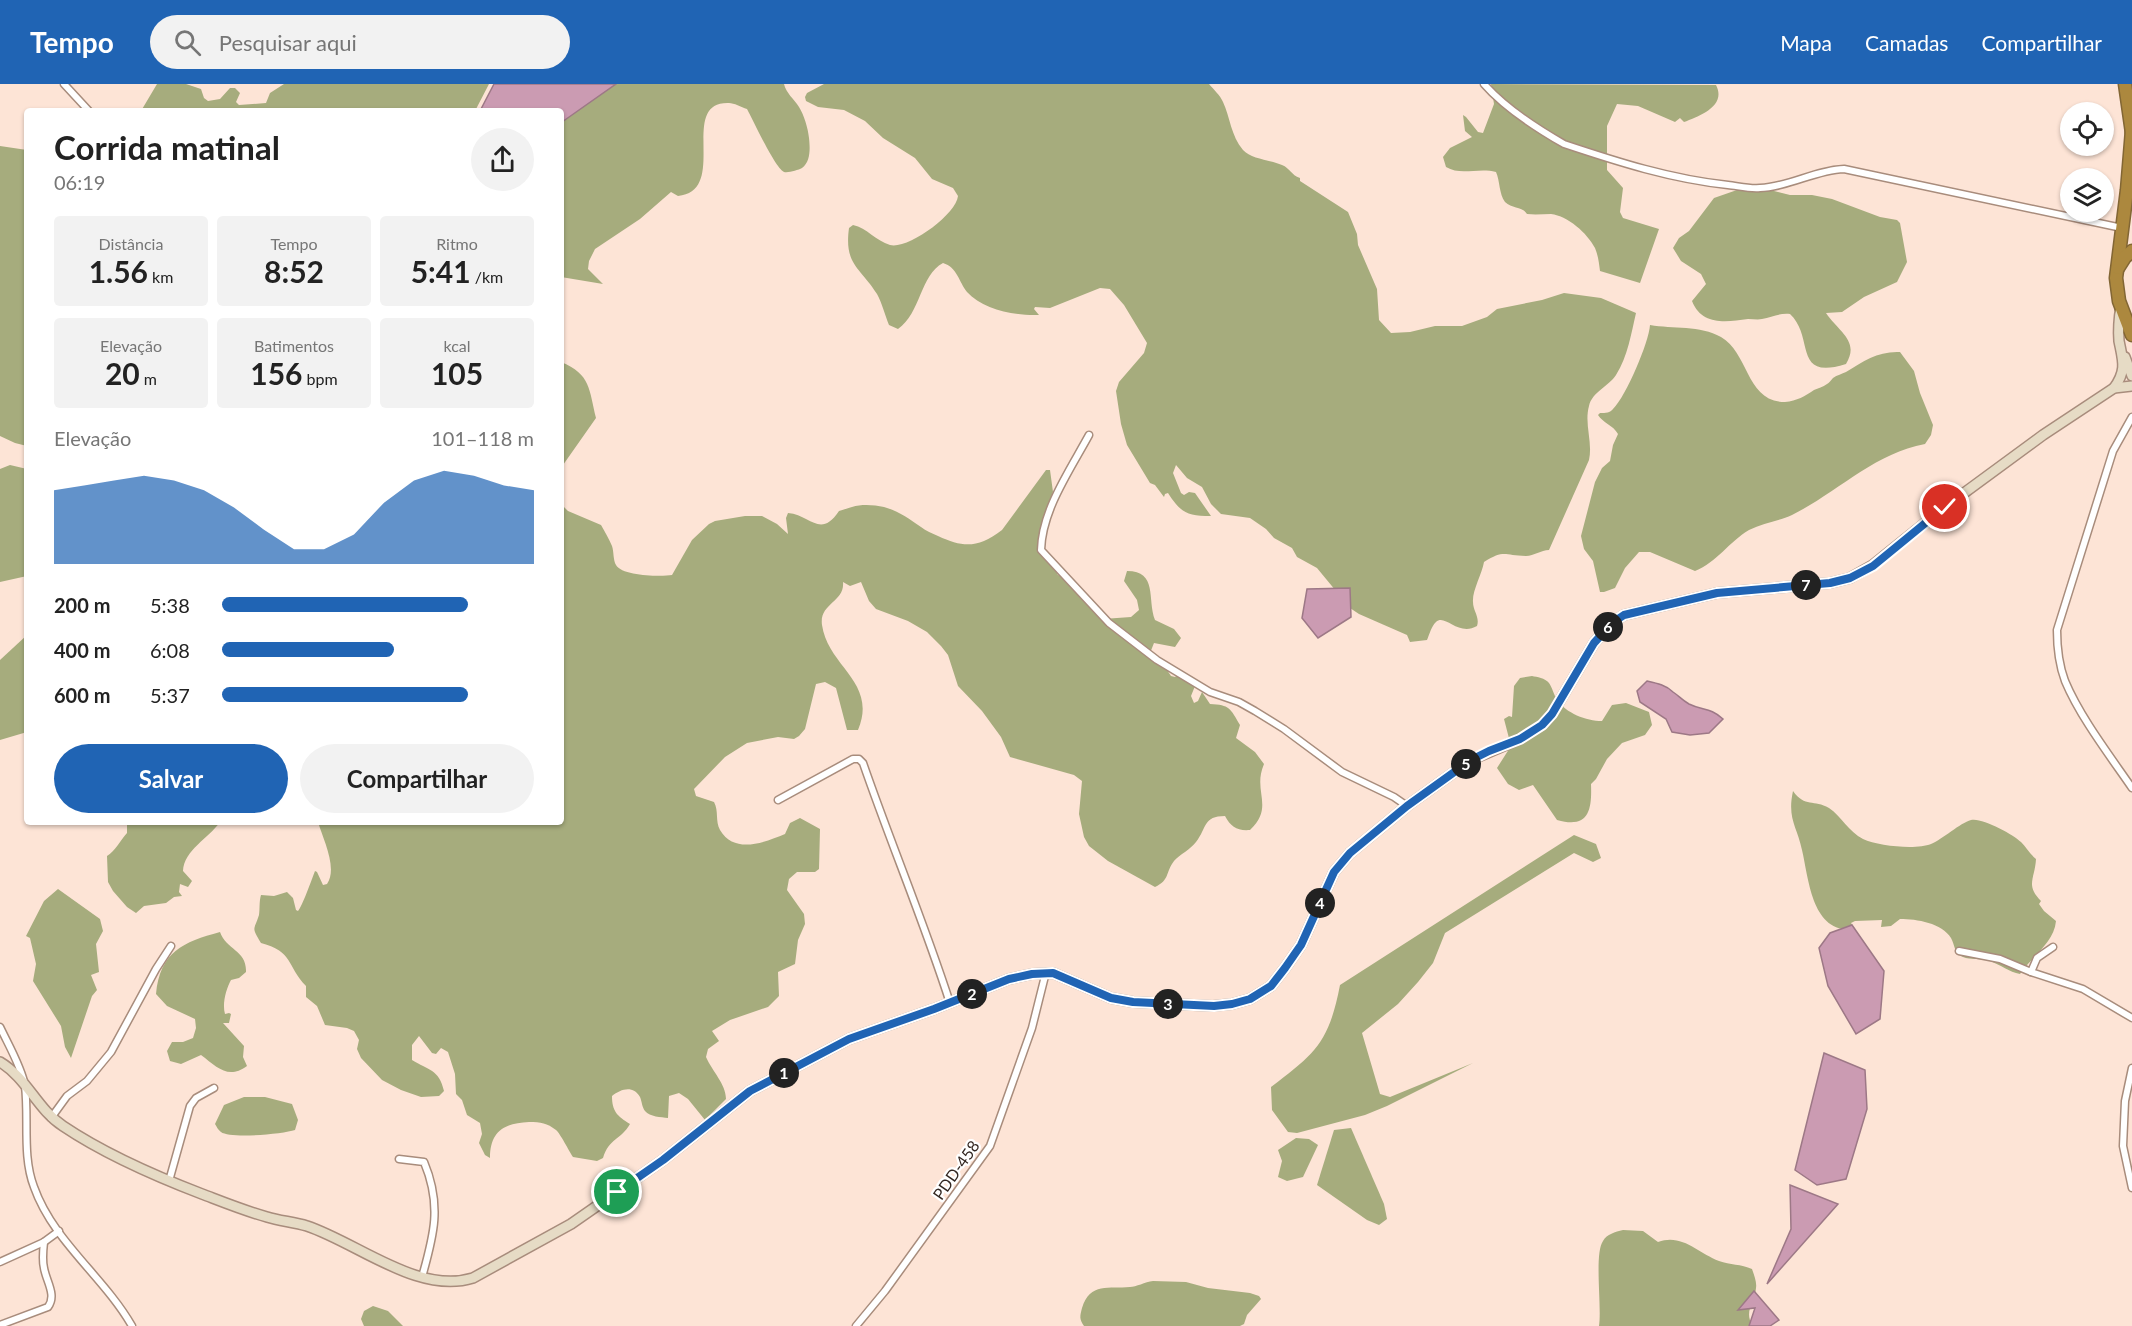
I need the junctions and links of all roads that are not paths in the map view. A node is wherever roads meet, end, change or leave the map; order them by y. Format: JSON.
{"nodes":[{"id":1,"x":64,"y":84,"type":"edge"},
{"id":2,"x":1484,"y":84,"type":"edge"},
{"id":3,"x":2126,"y":84,"type":"edge"},
{"id":4,"x":85,"y":108,"type":"edge"},
{"id":5,"x":2132,"y":132,"type":"edge"},
{"id":6,"x":2122,"y":228,"type":"junction"},
{"id":7,"x":2132,"y":251,"type":"edge"},
{"id":8,"x":2116,"y":272,"type":"junction"},
{"id":9,"x":2124,"y":302,"type":"edge"},
{"id":10,"x":2132,"y":335,"type":"edge"},
{"id":11,"x":2119,"y":341,"type":"junction"},
{"id":12,"x":2132,"y":376,"type":"edge"},
{"id":13,"x":2132,"y":387,"type":"edge"},
{"id":14,"x":2114,"y":388,"type":"junction"},
{"id":15,"x":2132,"y":417,"type":"edge"},
{"id":16,"x":1089,"y":435,"type":"dead end"},
{"id":17,"x":2132,"y":788,"type":"edge"},
{"id":18,"x":778,"y":800,"type":"dead end"},
{"id":19,"x":1407,"y":806,"type":"junction"},
{"id":20,"x":171,"y":946,"type":"dead end"},
{"id":21,"x":2053,"y":947,"type":"dead end"},
{"id":22,"x":1959,"y":951,"type":"dead end"},
{"id":23,"x":1046,"y":972,"type":"junction"},
{"id":24,"x":2031,"y":972,"type":"junction"},
{"id":25,"x":950,"y":1003,"type":"junction"},
{"id":26,"x":2132,"y":1018,"type":"edge"},
{"id":27,"x":0,"y":1027,"type":"edge"},
{"id":28,"x":0,"y":1062,"type":"edge"},
{"id":29,"x":2132,"y":1068,"type":"edge"},
{"id":30,"x":24,"y":1083,"type":"junction"},
{"id":31,"x":214,"y":1088,"type":"dead end"},
{"id":32,"x":51,"y":1118,"type":"junction"},
{"id":33,"x":399,"y":1159,"type":"dead end"},
{"id":34,"x":169,"y":1181,"type":"junction"},
{"id":35,"x":2132,"y":1188,"type":"edge"},
{"id":36,"x":58,"y":1231,"type":"junction"},
{"id":37,"x":44,"y":1242,"type":"junction"},
{"id":38,"x":0,"y":1262,"type":"edge"},
{"id":39,"x":422,"y":1277,"type":"junction"},
{"id":40,"x":0,"y":1325,"type":"edge"},
{"id":41,"x":132,"y":1326,"type":"edge"},
{"id":42,"x":856,"y":1326,"type":"edge"}],
"edges":[{"from":1,"to":4,"type":"street"},
{"from":2,"to":6,"type":"street"},
{"from":3,"to":5,"type":"highway"},
{"from":5,"to":6,"type":"highway"},
{"from":6,"to":8,"type":"highway"},
{"from":7,"to":8,"type":"highway"},
{"from":8,"to":9,"type":"highway"},
{"from":9,"to":10,"type":"highway"},
{"from":9,"to":11,"type":"street"},
{"from":11,"to":12,"type":"street"},
{"from":11,"to":14,"type":"street"},
{"from":13,"to":14,"type":"street"},
{"from":14,"to":19,"type":"street"},
{"from":15,"to":17,"type":"street"},
{"from":16,"to":19,"type":"street"},
{"from":18,"to":25,"type":"street"},
{"from":19,"to":23,"type":"street"},
{"from":20,"to":32,"type":"street"},
{"from":21,"to":24,"type":"street"},
{"from":22,"to":24,"type":"street"},
{"from":23,"to":25,"type":"street"},
{"from":23,"to":42,"type":"street","name":"PDD-458","number":"PDD-458"},
{"from":24,"to":26,"type":"street"},
{"from":25,"to":39,"type":"street"},
{"from":27,"to":30,"type":"street"},
{"from":28,"to":30,"type":"street"},
{"from":29,"to":35,"type":"street"},
{"from":30,"to":32,"type":"street"},
{"from":30,"to":36,"type":"street"},
{"from":31,"to":34,"type":"street"},
{"from":32,"to":34,"type":"street"},
{"from":33,"to":39,"type":"street"},
{"from":34,"to":39,"type":"street"},
{"from":36,"to":37,"type":"street"},
{"from":36,"to":41,"type":"street"},
{"from":37,"to":38,"type":"street"},
{"from":37,"to":40,"type":"street"}]}
